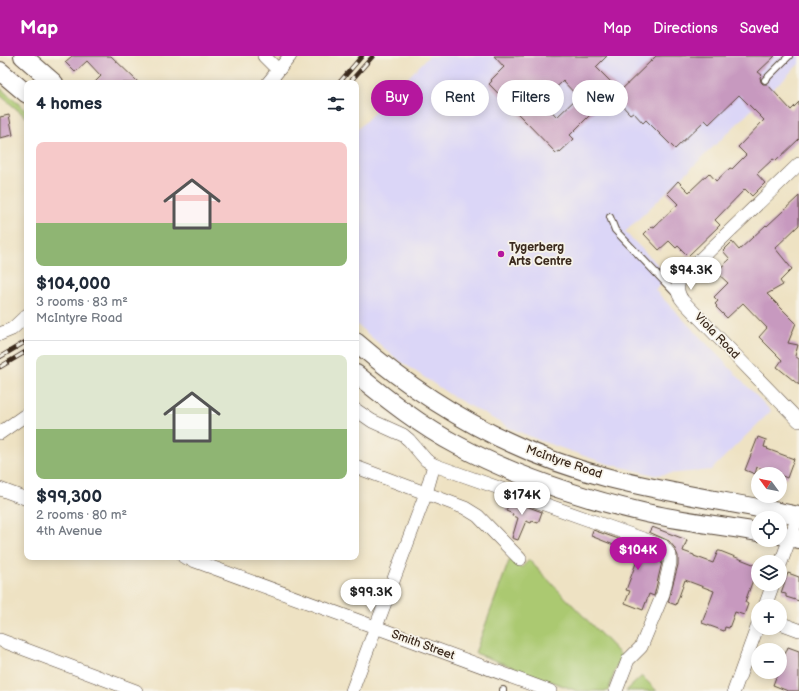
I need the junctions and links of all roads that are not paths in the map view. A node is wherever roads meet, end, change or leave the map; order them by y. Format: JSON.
{"nodes":[{"id":1,"x":23,"y":56,"type":"edge"},
{"id":2,"x":264,"y":56,"type":"edge"},
{"id":3,"x":290,"y":56,"type":"edge"},
{"id":4,"x":789,"y":56,"type":"edge"},
{"id":5,"x":278,"y":70,"type":"junction"},
{"id":6,"x":0,"y":71,"type":"edge"},
{"id":7,"x":51,"y":80,"type":"edge"},
{"id":8,"x":270,"y":80,"type":"edge"},
{"id":9,"x":765,"y":80,"type":"dead end"},
{"id":10,"x":24,"y":91,"type":"edge"},
{"id":11,"x":799,"y":164,"type":"edge"},
{"id":12,"x":610,"y":217,"type":"dead end"},
{"id":13,"x":683,"y":301,"type":"junction"},
{"id":14,"x":24,"y":318,"type":"edge"},
{"id":15,"x":0,"y":334,"type":"edge"},
{"id":16,"x":359,"y":344,"type":"edge"},
{"id":17,"x":359,"y":376,"type":"edge"},
{"id":18,"x":359,"y":412,"type":"edge"},
{"id":19,"x":24,"y":416,"type":"edge"},
{"id":20,"x":799,"y":421,"type":"edge"},
{"id":21,"x":0,"y":432,"type":"edge"},
{"id":22,"x":434,"y":465,"type":"junction"},
{"id":23,"x":359,"y":468,"type":"edge"},
{"id":24,"x":0,"y":489,"type":"edge"},
{"id":25,"x":426,"y":493,"type":"junction"},
{"id":26,"x":24,"y":498,"type":"edge"},
{"id":27,"x":799,"y":515,"type":"edge"},
{"id":28,"x":751,"y":531,"type":"edge"},
{"id":29,"x":790,"y":537,"type":"edge"},
{"id":30,"x":784,"y":555,"type":"edge"},
{"id":31,"x":520,"y":559,"type":"dead end"},
{"id":32,"x":192,"y":560,"type":"edge"},
{"id":33,"x":787,"y":626,"type":"edge"},
{"id":34,"x":375,"y":627,"type":"junction"},
{"id":35,"x":799,"y":630,"type":"edge"},
{"id":36,"x":754,"y":635,"type":"edge"},
{"id":37,"x":0,"y":641,"type":"edge"},
{"id":38,"x":136,"y":691,"type":"edge"},
{"id":39,"x":352,"y":691,"type":"edge"},
{"id":40,"x":550,"y":691,"type":"edge"},
{"id":41,"x":616,"y":691,"type":"edge"},
{"id":42,"x":734,"y":691,"type":"edge"}],
"edges":[{"from":1,"to":7,"type":"main road"},
{"from":2,"to":5,"type":"street"},
{"from":3,"to":5,"type":"street"},
{"from":4,"to":9,"type":"lane"},
{"from":5,"to":8,"type":"street"},
{"from":6,"to":10,"type":"main road"},
{"from":11,"to":13,"type":"street","name":"Viola Road"},
{"from":12,"to":13,"type":"lane"},
{"from":13,"to":20,"type":"street","name":"Viola Road"},
{"from":14,"to":15,"type":"street"},
{"from":16,"to":27,"type":"main road","name":"McIntyre Road"},
{"from":17,"to":28,"type":"main road"},
{"from":18,"to":22,"type":"street"},
{"from":19,"to":21,"type":"street"},
{"from":22,"to":25,"type":"street"},
{"from":22,"to":41,"type":"street"},
{"from":23,"to":25,"type":"street"},
{"from":24,"to":26,"type":"street"},
{"from":25,"to":31,"type":"street"},
{"from":25,"to":34,"type":"street"},
{"from":27,"to":29,"type":"street"},
{"from":29,"to":30,"type":"street"},
{"from":32,"to":34,"type":"street","name":"Smith Street"},
{"from":33,"to":35,"type":"street"},
{"from":34,"to":39,"type":"street"},
{"from":34,"to":40,"type":"street","name":"Smith Street"},
{"from":36,"to":42,"type":"street"},
{"from":37,"to":38,"type":"street"}]}
